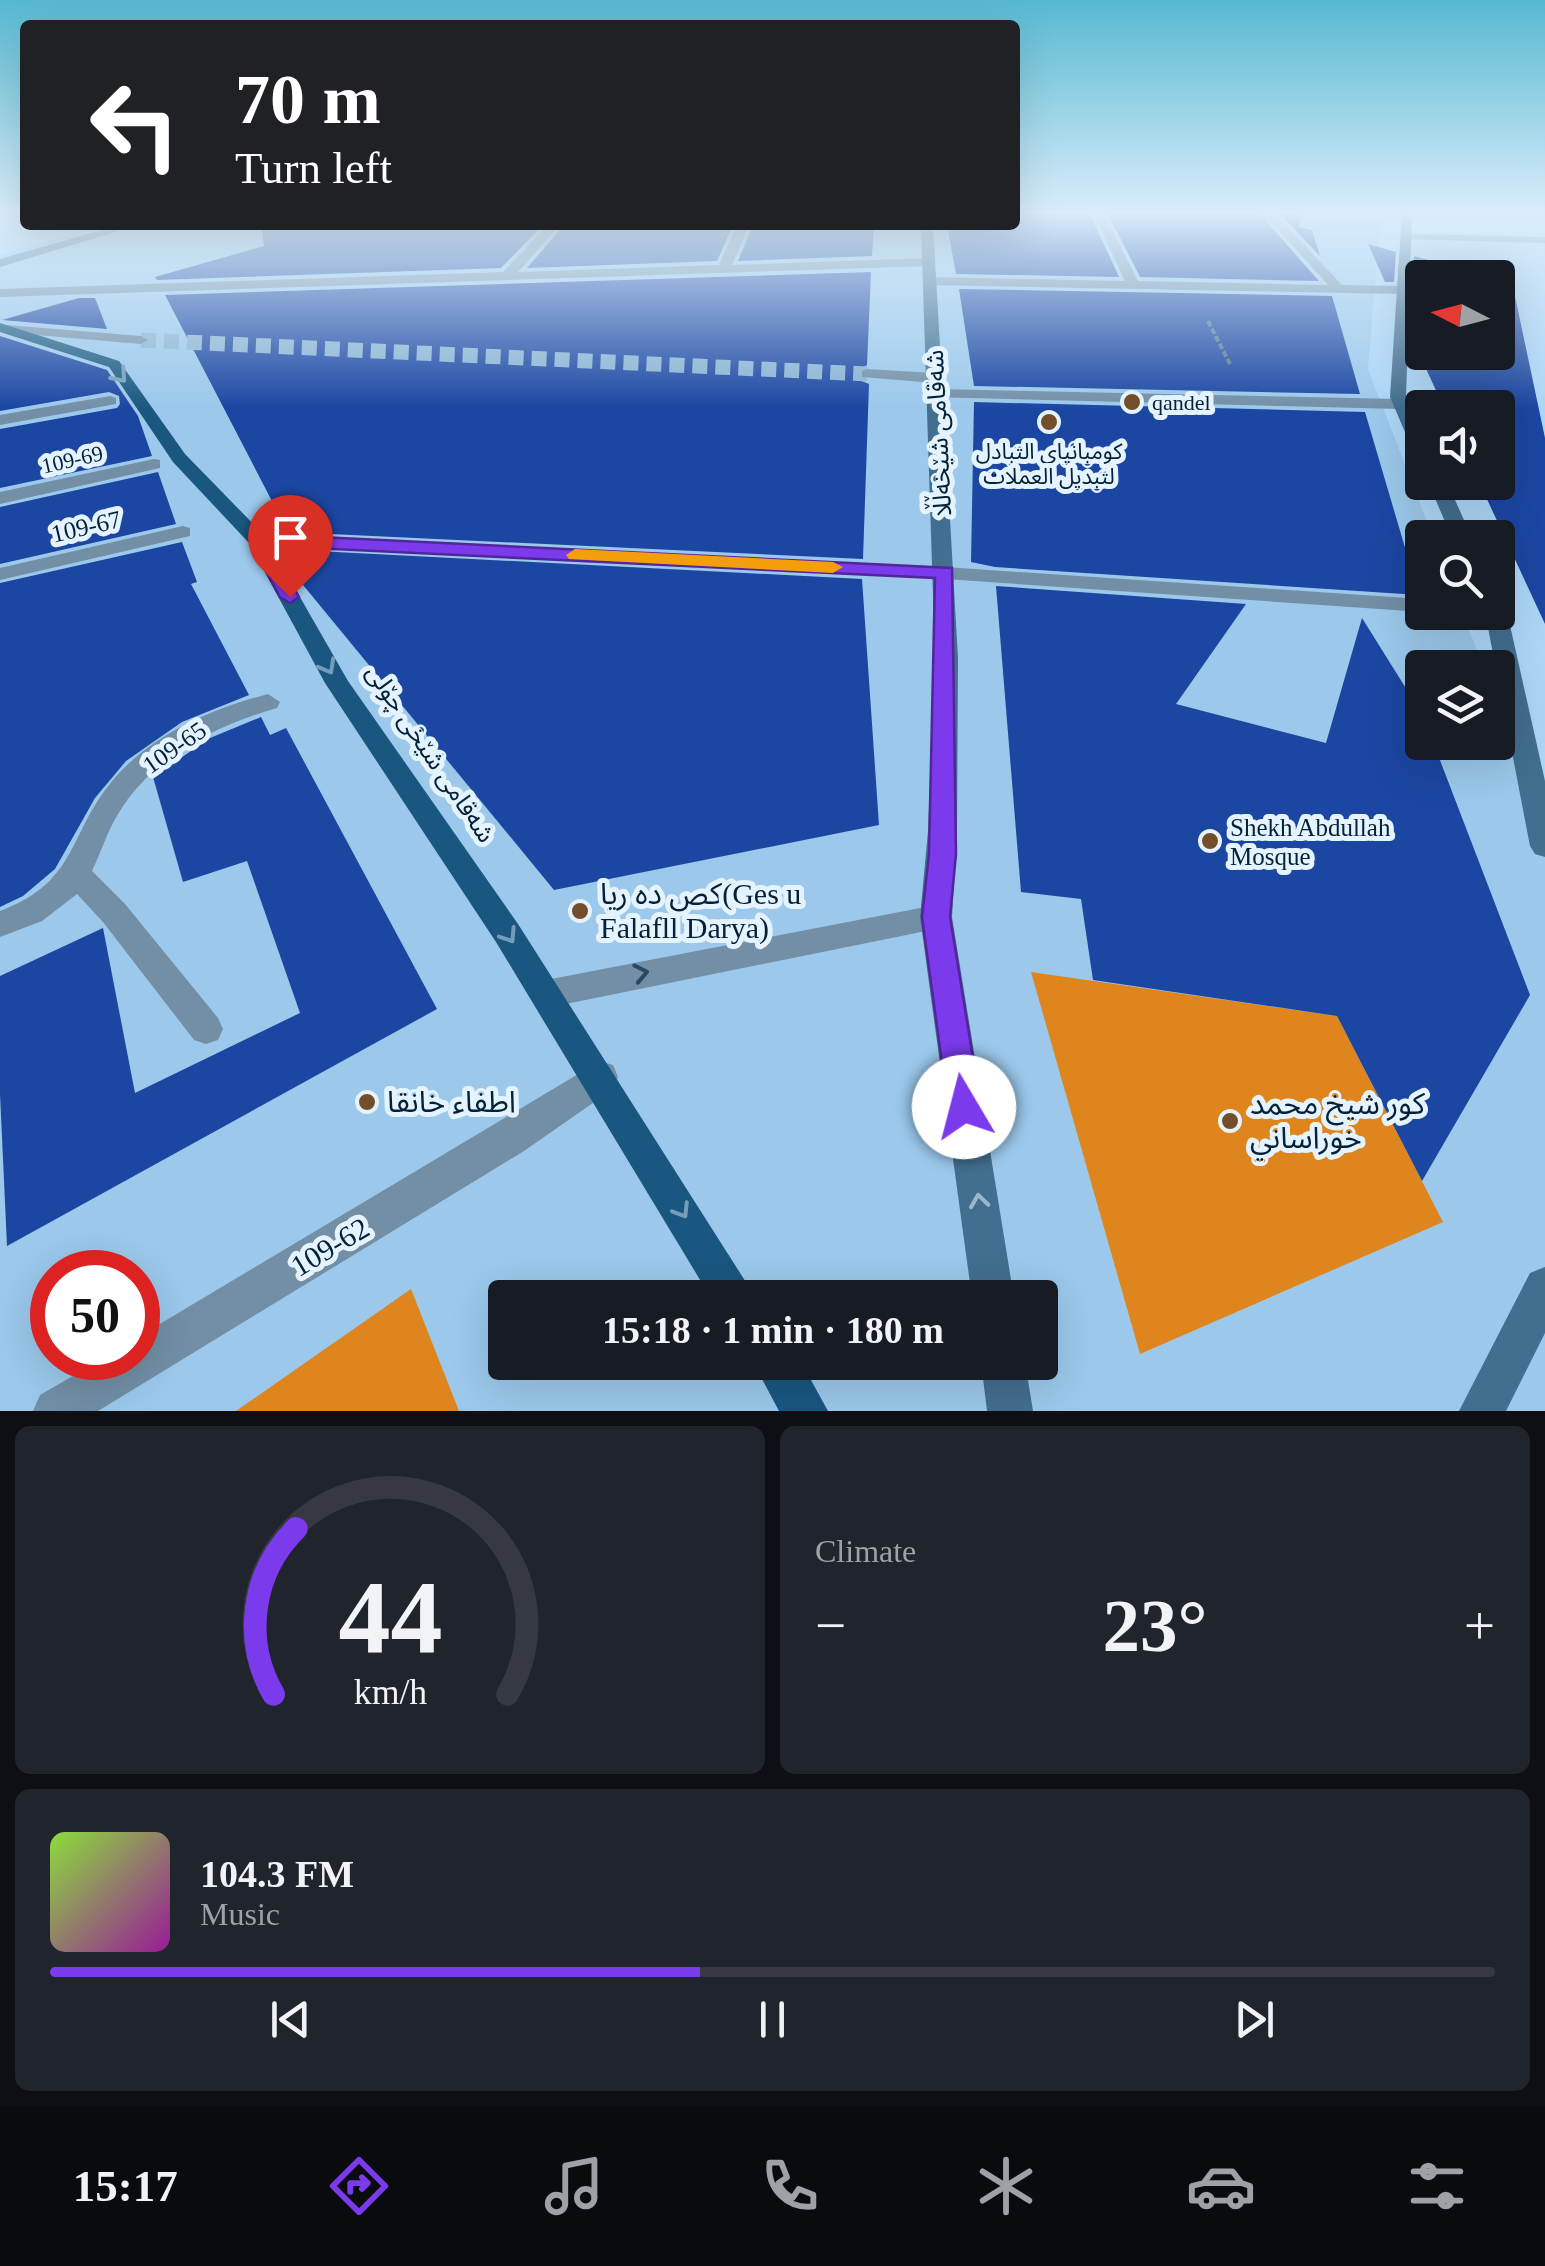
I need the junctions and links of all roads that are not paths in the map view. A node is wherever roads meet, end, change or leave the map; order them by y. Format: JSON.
{"nodes":[{"id":1,"x":453,"y":278,"type":"edge"},
{"id":2,"x":930,"y":278,"type":"edge"},
{"id":3,"x":1029,"y":278,"type":"edge"},
{"id":4,"x":1130,"y":278,"type":"edge"},
{"id":5,"x":1329,"y":278,"type":"edge"},
{"id":6,"x":1405,"y":278,"type":"edge"},
{"id":7,"x":1133,"y":284,"type":"junction"},
{"id":8,"x":1338,"y":288,"type":"junction"},
{"id":9,"x":1404,"y":290,"type":"junction"},
{"id":10,"x":0,"y":293,"type":"edge"},
{"id":11,"x":3,"y":328,"type":"edge"},
{"id":12,"x":142,"y":340,"type":"tunnel mouth"},
{"id":13,"x":867,"y":374,"type":"tunnel mouth"},
{"id":14,"x":936,"y":386,"type":"junction"},
{"id":15,"x":110,"y":400,"type":"dead end"},
{"id":16,"x":1401,"y":404,"type":"junction"},
{"id":17,"x":1405,"y":413,"type":"edge"},
{"id":18,"x":0,"y":420,"type":"edge"},
{"id":19,"x":154,"y":464,"type":"dead end"},
{"id":20,"x":0,"y":498,"type":"edge"},
{"id":21,"x":184,"y":532,"type":"dead end"},
{"id":22,"x":258,"y":540,"type":"junction"},
{"id":23,"x":945,"y":572,"type":"junction"},
{"id":24,"x":0,"y":574,"type":"edge"},
{"id":25,"x":1405,"y":605,"type":"edge"},
{"id":26,"x":1500,"y":630,"type":"edge"},
{"id":27,"x":268,"y":702,"type":"dead end"},
{"id":28,"x":1545,"y":846,"type":"edge"},
{"id":29,"x":77,"y":875,"type":"junction"},
{"id":30,"x":936,"y":917,"type":"junction"},
{"id":31,"x":0,"y":924,"type":"edge"},
{"id":32,"x":546,"y":994,"type":"junction"},
{"id":33,"x":206,"y":1029,"type":"dead end"},
{"id":34,"x":600,"y":1078,"type":"junction"},
{"id":35,"x":724,"y":1280,"type":"edge"},
{"id":36,"x":990,"y":1280,"type":"edge"},
{"id":37,"x":1545,"y":1288,"type":"edge"},
{"id":38,"x":786,"y":1380,"type":"edge"},
{"id":39,"x":1005,"y":1380,"type":"edge"},
{"id":40,"x":56,"y":1411,"type":"edge"},
{"id":41,"x":804,"y":1411,"type":"edge"},
{"id":42,"x":1010,"y":1411,"type":"edge"},
{"id":43,"x":1482,"y":1411,"type":"edge"}],
"edges":[{"from":1,"to":10,"type":"street"},
{"from":2,"to":14,"type":"main road","name":"شەقامی شێخەڵڵا"},
{"from":3,"to":7,"type":"street"},
{"from":4,"to":7,"type":"street"},
{"from":5,"to":8,"type":"street"},
{"from":6,"to":9,"type":"main road"},
{"from":7,"to":8,"type":"street"},
{"from":8,"to":9,"type":"street"},
{"from":9,"to":16,"type":"main road"},
{"from":11,"to":12,"type":"street"},
{"from":11,"to":22,"type":"main road","name":"شەقامی شێخی چۆلی","one_way":true},
{"from":13,"to":14,"type":"street"},
{"from":14,"to":16,"type":"street"},
{"from":14,"to":23,"type":"main road","name":"شەقامی شێخەڵڵا"},
{"from":15,"to":18,"type":"street"},
{"from":16,"to":17,"type":"main road"},
{"from":19,"to":20,"type":"street","name":"109-69"},
{"from":21,"to":24,"type":"street","name":"109-67"},
{"from":22,"to":23,"type":"street"},
{"from":22,"to":32,"type":"main road","name":"شەقامی شێخی چۆلی","one_way":true},
{"from":23,"to":25,"type":"street"},
{"from":23,"to":30,"type":"main road","name":"شەقامی شێخەڵڵا"},
{"from":26,"to":28,"type":"main road"},
{"from":27,"to":29,"type":"street","name":"109-65"},
{"from":29,"to":31,"type":"street"},
{"from":29,"to":33,"type":"street"},
{"from":32,"to":30,"type":"street","one_way":true},
{"from":36,"to":30,"type":"main road","name":"شەقامی شێخەڵڵا","one_way":true},
{"from":32,"to":34,"type":"main road","name":"شەقامی شێخی چۆلی"},
{"from":34,"to":35,"type":"main road","name":"شەقامی شێخی چۆلی","one_way":true},
{"from":34,"to":40,"type":"street","name":"109-62"},
{"from":37,"to":43,"type":"main road"},
{"from":38,"to":41,"type":"main road"},
{"from":39,"to":42,"type":"main road"}]}
